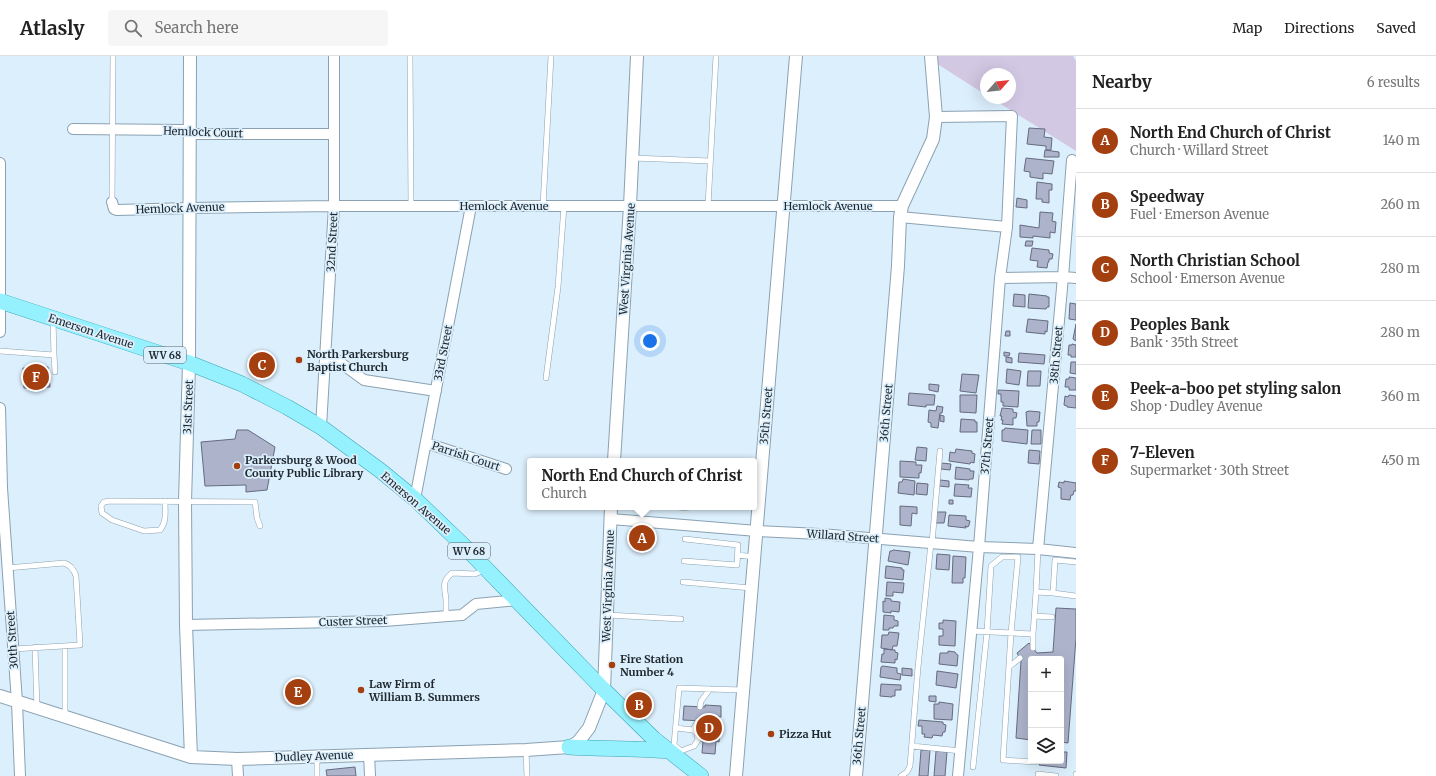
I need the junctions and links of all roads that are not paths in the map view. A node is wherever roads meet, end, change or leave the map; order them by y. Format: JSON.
{"nodes":[{"id":1,"x":113,"y":56,"type":"edge"},
{"id":2,"x":190,"y":56,"type":"edge"},
{"id":3,"x":334,"y":56,"type":"edge"},
{"id":4,"x":410,"y":56,"type":"edge"},
{"id":5,"x":550,"y":56,"type":"edge"},
{"id":6,"x":637,"y":56,"type":"edge"},
{"id":7,"x":716,"y":56,"type":"edge"},
{"id":8,"x":796,"y":56,"type":"edge"},
{"id":9,"x":931,"y":56,"type":"edge"},
{"id":10,"x":936,"y":117,"type":"junction"},
{"id":11,"x":73,"y":129,"type":"dead end"},
{"id":12,"x":112,"y":130,"type":"junction"},
{"id":13,"x":190,"y":134,"type":"junction"},
{"id":14,"x":333,"y":134,"type":"junction"},
{"id":15,"x":632,"y":158,"type":"junction"},
{"id":16,"x":1072,"y":160,"type":"dead end"},
{"id":17,"x":710,"y":161,"type":"junction"},
{"id":18,"x":0,"y":163,"type":"edge"},
{"id":19,"x":112,"y":202,"type":"joint"},
{"id":20,"x":334,"y":206,"type":"junction"},
{"id":21,"x":411,"y":206,"type":"junction"},
{"id":22,"x":471,"y":206,"type":"junction"},
{"id":23,"x":543,"y":206,"type":"junction"},
{"id":24,"x":564,"y":206,"type":"junction"},
{"id":25,"x":630,"y":206,"type":"junction"},
{"id":26,"x":708,"y":206,"type":"junction"},
{"id":27,"x":783,"y":206,"type":"junction"},
{"id":28,"x":190,"y":208,"type":"junction"},
{"id":29,"x":901,"y":212,"type":"junction"},
{"id":30,"x":0,"y":222,"type":"edge"},
{"id":31,"x":1007,"y":227,"type":"junction"},
{"id":32,"x":1063,"y":277,"type":"junction"},
{"id":33,"x":1000,"y":278,"type":"junction"},
{"id":34,"x":1076,"y":278,"type":"edge"},
{"id":35,"x":0,"y":301,"type":"edge"},
{"id":36,"x":53,"y":319,"type":"junction"},
{"id":37,"x":0,"y":332,"type":"edge"},
{"id":38,"x":0,"y":351,"type":"edge"},
{"id":39,"x":326,"y":352,"type":"junction"},
{"id":40,"x":54,"y":355,"type":"junction"},
{"id":41,"x":189,"y":363,"type":"junction"},
{"id":42,"x":55,"y":372,"type":"dead end"},
{"id":43,"x":546,"y":378,"type":"dead end"},
{"id":44,"x":436,"y":391,"type":"junction"},
{"id":45,"x":0,"y":408,"type":"edge"},
{"id":46,"x":321,"y":427,"type":"junction"},
{"id":47,"x":426,"y":443,"type":"junction"},
{"id":48,"x":940,"y":451,"type":"dead end"},
{"id":49,"x":614,"y":458,"type":"edge"},
{"id":50,"x":506,"y":469,"type":"dead end"},
{"id":51,"x":415,"y":499,"type":"junction"},
{"id":52,"x":165,"y":501,"type":"junction"},
{"id":53,"x":185,"y":501,"type":"junction"},
{"id":54,"x":611,"y":510,"type":"edge"},
{"id":55,"x":611,"y":520,"type":"junction"},
{"id":56,"x":260,"y":526,"type":"dead end"},
{"id":57,"x":757,"y":531,"type":"junction"},
{"id":58,"x":685,"y":539,"type":"dead end"},
{"id":59,"x":875,"y":539,"type":"junction"},
{"id":60,"x":931,"y":543,"type":"junction"},
{"id":61,"x":979,"y":547,"type":"junction"},
{"id":62,"x":1038,"y":549,"type":"junction"},
{"id":63,"x":1076,"y":553,"type":"edge"},
{"id":64,"x":738,"y":555,"type":"junction"},
{"id":65,"x":755,"y":557,"type":"junction"},
{"id":66,"x":684,"y":561,"type":"dead end"},
{"id":67,"x":1076,"y":562,"type":"edge"},
{"id":68,"x":7,"y":568,"type":"junction"},
{"id":69,"x":487,"y":569,"type":"junction"},
{"id":70,"x":683,"y":582,"type":"dead end"},
{"id":71,"x":752,"y":588,"type":"junction"},
{"id":72,"x":1036,"y":592,"type":"junction"},
{"id":73,"x":1053,"y":594,"type":"junction"},
{"id":74,"x":1076,"y":596,"type":"edge"},
{"id":75,"x":517,"y":600,"type":"junction"},
{"id":76,"x":607,"y":615,"type":"junction"},
{"id":77,"x":446,"y":616,"type":"junction"},
{"id":78,"x":1034,"y":616,"type":"junction"},
{"id":79,"x":1052,"y":617,"type":"dead end"},
{"id":80,"x":682,"y":619,"type":"dead end"},
{"id":81,"x":186,"y":625,"type":"junction"},
{"id":82,"x":971,"y":631,"type":"junction"},
{"id":83,"x":987,"y":632,"type":"junction"},
{"id":84,"x":1011,"y":633,"type":"junction"},
{"id":85,"x":1033,"y":634,"type":"junction"},
{"id":86,"x":65,"y":646,"type":"junction"},
{"id":87,"x":35,"y":647,"type":"junction"},
{"id":88,"x":13,"y":648,"type":"junction"},
{"id":89,"x":1033,"y":648,"type":"dead end"},
{"id":90,"x":1020,"y":658,"type":"dead end"},
{"id":91,"x":1009,"y":667,"type":"junction"},
{"id":92,"x":710,"y":689,"type":"junction"},
{"id":93,"x":604,"y":690,"type":"junction"},
{"id":94,"x":743,"y":690,"type":"junction"},
{"id":95,"x":0,"y":696,"type":"edge"},
{"id":96,"x":16,"y":702,"type":"junction"},
{"id":97,"x":700,"y":707,"type":"dead end"},
{"id":98,"x":37,"y":709,"type":"junction"},
{"id":99,"x":65,"y":717,"type":"junction"},
{"id":100,"x":698,"y":721,"type":"dead end"},
{"id":101,"x":676,"y":728,"type":"junction"},
{"id":102,"x":693,"y":730,"type":"junction"},
{"id":103,"x":912,"y":746,"type":"junction"},
{"id":104,"x":569,"y":747,"type":"junction"},
{"id":105,"x":526,"y":750,"type":"junction"},
{"id":106,"x":961,"y":751,"type":"junction"},
{"id":107,"x":675,"y":753,"type":"junction"},
{"id":108,"x":369,"y":754,"type":"junction"},
{"id":109,"x":316,"y":756,"type":"junction"},
{"id":110,"x":191,"y":757,"type":"junction"},
{"id":111,"x":237,"y":759,"type":"junction"},
{"id":112,"x":1028,"y":762,"type":"edge"},
{"id":113,"x":973,"y":767,"type":"dead end"},
{"id":114,"x":1038,"y":774,"type":"dead end"},
{"id":115,"x":20,"y":776,"type":"edge"},
{"id":116,"x":238,"y":776,"type":"edge"},
{"id":117,"x":317,"y":776,"type":"edge"},
{"id":118,"x":370,"y":776,"type":"edge"},
{"id":119,"x":528,"y":776,"type":"edge"},
{"id":120,"x":701,"y":776,"type":"edge"},
{"id":121,"x":736,"y":776,"type":"edge"},
{"id":122,"x":856,"y":776,"type":"edge"},
{"id":123,"x":901,"y":776,"type":"edge"},
{"id":124,"x":958,"y":776,"type":"edge"},
{"id":125,"x":1056,"y":776,"type":"edge"}],
"edges":[{"from":1,"to":12,"type":"lane"},
{"from":2,"to":13,"type":"street","name":"31st Street"},
{"from":3,"to":14,"type":"street","name":"32nd Street"},
{"from":4,"to":21,"type":"lane"},
{"from":5,"to":23,"type":"lane"},
{"from":6,"to":15,"type":"street","name":"West Virginia Avenue"},
{"from":7,"to":17,"type":"lane"},
{"from":8,"to":27,"type":"street","name":"35th Street"},
{"from":9,"to":10,"type":"street","name":"36th Street"},
{"from":10,"to":29,"type":"street","name":"36th Street"},
{"from":10,"to":31,"type":"street","name":"37th Street"},
{"from":11,"to":12,"type":"street","name":"Hemlock Court"},
{"from":12,"to":13,"type":"street","name":"Hemlock Court"},
{"from":12,"to":19,"type":"lane"},
{"from":13,"to":14,"type":"street","name":"Hemlock Court"},
{"from":13,"to":28,"type":"street","name":"31st Street"},
{"from":14,"to":20,"type":"street","name":"32nd Street"},
{"from":15,"to":17,"type":"lane"},
{"from":15,"to":25,"type":"street","name":"West Virginia Avenue"},
{"from":16,"to":32,"type":"street","name":"38th Street"},
{"from":17,"to":26,"type":"lane"},
{"from":18,"to":30,"type":"street"},
{"from":19,"to":28,"type":"street","name":"Hemlock Avenue"},
{"from":20,"to":21,"type":"street","name":"Hemlock Avenue"},
{"from":20,"to":28,"type":"street","name":"Hemlock Avenue"},
{"from":20,"to":39,"type":"street","name":"32nd Street"},
{"from":21,"to":22,"type":"street","name":"Hemlock Avenue"},
{"from":22,"to":23,"type":"street","name":"Hemlock Avenue"},
{"from":22,"to":44,"type":"street","name":"33rd Street"},
{"from":23,"to":24,"type":"street","name":"Hemlock Avenue"},
{"from":24,"to":25,"type":"street","name":"Hemlock Avenue"},
{"from":24,"to":43,"type":"lane"},
{"from":25,"to":26,"type":"street","name":"Hemlock Avenue"},
{"from":25,"to":49,"type":"street","name":"West Virginia Avenue"},
{"from":26,"to":27,"type":"street","name":"Hemlock Avenue"},
{"from":27,"to":29,"type":"street","name":"Hemlock Avenue"},
{"from":27,"to":57,"type":"street","name":"35th Street"},
{"from":28,"to":41,"type":"street","name":"31st Street"},
{"from":29,"to":31,"type":"street","name":"Hemlock Avenue"},
{"from":29,"to":59,"type":"street","name":"36th Street"},
{"from":30,"to":35,"type":"street"},
{"from":31,"to":33,"type":"street","name":"37th Street"},
{"from":32,"to":33,"type":"street"},
{"from":32,"to":34,"type":"street"},
{"from":32,"to":62,"type":"street","name":"38th Street"},
{"from":33,"to":61,"type":"street","name":"37th Street"},
{"from":35,"to":36,"type":"main road","name":"Emerson Avenue","number":"WV 68"},
{"from":35,"to":37,"type":"street"},
{"from":36,"to":40,"type":"lane"},
{"from":36,"to":41,"type":"main road","name":"Emerson Avenue","number":"WV 68"},
{"from":38,"to":40,"type":"lane"},
{"from":39,"to":44,"type":"street"},
{"from":39,"to":46,"type":"street","name":"32nd Street"},
{"from":40,"to":42,"type":"lane"},
{"from":41,"to":46,"type":"main road","name":"Emerson Avenue","number":"WV 68"},
{"from":41,"to":53,"type":"street","name":"31st Street"},
{"from":44,"to":47,"type":"street","name":"33rd Street"},
{"from":45,"to":68,"type":"street","name":"30th Street"},
{"from":46,"to":51,"type":"main road","name":"Emerson Avenue","number":"WV 68"},
{"from":47,"to":50,"type":"street","name":"Parrish Court"},
{"from":47,"to":51,"type":"street","name":"33rd Street"},
{"from":48,"to":60,"type":"lane"},
{"from":51,"to":69,"type":"main road","name":"Emerson Avenue","number":"WV 68"},
{"from":52,"to":52,"type":"lane"},
{"from":52,"to":53,"type":"lane"},
{"from":53,"to":56,"type":"lane"},
{"from":53,"to":81,"type":"street","name":"31st Street"},
{"from":54,"to":55,"type":"street","name":"West Virginia Avenue"},
{"from":55,"to":57,"type":"street","name":"Willard Street"},
{"from":55,"to":76,"type":"street","name":"West Virginia Avenue"},
{"from":57,"to":59,"type":"street","name":"Willard Street"},
{"from":57,"to":65,"type":"street","name":"35th Street"},
{"from":58,"to":64,"type":"lane"},
{"from":59,"to":60,"type":"street","name":"Willard Street"},
{"from":59,"to":122,"type":"street","name":"36th Street"},
{"from":60,"to":61,"type":"street","name":"Willard Street"},
{"from":60,"to":103,"type":"lane"},
{"from":61,"to":62,"type":"street","name":"Willard Street"},
{"from":61,"to":82,"type":"street","name":"37th Street"},
{"from":62,"to":63,"type":"street","name":"Willard Street"},
{"from":62,"to":72,"type":"lane"},
{"from":64,"to":65,"type":"lane"},
{"from":64,"to":66,"type":"lane"},
{"from":65,"to":71,"type":"street","name":"35th Street"},
{"from":67,"to":73,"type":"lane"},
{"from":68,"to":86,"type":"lane"},
{"from":68,"to":88,"type":"street","name":"30th Street"},
{"from":69,"to":75,"type":"main road","name":"Emerson Avenue","number":"WV 68"},
{"from":69,"to":77,"type":"lane"},
{"from":70,"to":71,"type":"lane"},
{"from":71,"to":94,"type":"street","name":"35th Street"},
{"from":72,"to":73,"type":"lane"},
{"from":72,"to":78,"type":"lane"},
{"from":73,"to":74,"type":"lane"},
{"from":75,"to":77,"type":"street","name":"Custer Street"},
{"from":75,"to":93,"type":"main road","name":"Emerson Avenue","number":"WV 68"},
{"from":76,"to":80,"type":"lane"},
{"from":76,"to":93,"type":"street","name":"West Virginia Avenue"},
{"from":77,"to":81,"type":"street","name":"Custer Street"},
{"from":78,"to":79,"type":"lane"},
{"from":78,"to":85,"type":"lane"},
{"from":81,"to":110,"type":"street","name":"31st Street"},
{"from":82,"to":83,"type":"lane"},
{"from":82,"to":106,"type":"street","name":"37th Street"},
{"from":83,"to":84,"type":"lane"},
{"from":83,"to":84,"type":"lane"},
{"from":83,"to":113,"type":"lane"},
{"from":84,"to":85,"type":"lane"},
{"from":84,"to":91,"type":"lane"},
{"from":85,"to":89,"type":"lane"},
{"from":86,"to":87,"type":"lane"},
{"from":86,"to":99,"type":"lane"},
{"from":87,"to":88,"type":"lane"},
{"from":87,"to":98,"type":"lane"},
{"from":88,"to":96,"type":"street","name":"30th Street"},
{"from":90,"to":91,"type":"lane"},
{"from":91,"to":112,"type":"lane"},
{"from":92,"to":94,"type":"lane"},
{"from":92,"to":97,"type":"lane"},
{"from":92,"to":101,"type":"lane"},
{"from":93,"to":104,"type":"street"},
{"from":93,"to":107,"type":"main road","name":"Emerson Avenue","number":"WV 68"},
{"from":94,"to":121,"type":"street","name":"35th Street"},
{"from":95,"to":96,"type":"street","name":"Dudley Avenue"},
{"from":96,"to":98,"type":"street","name":"Dudley Avenue"},
{"from":96,"to":115,"type":"street","name":"30th Street"},
{"from":98,"to":99,"type":"street","name":"Dudley Avenue"},
{"from":99,"to":110,"type":"street","name":"Dudley Avenue"},
{"from":100,"to":102,"type":"lane"},
{"from":101,"to":102,"type":"lane"},
{"from":101,"to":107,"type":"lane"},
{"from":102,"to":107,"type":"lane"},
{"from":103,"to":106,"type":"lane"},
{"from":103,"to":123,"type":"lane"},
{"from":104,"to":105,"type":"street","name":"Dudley Avenue"},
{"from":104,"to":107,"type":"main road"},
{"from":105,"to":108,"type":"street","name":"Dudley Avenue"},
{"from":105,"to":119,"type":"lane"},
{"from":106,"to":124,"type":"street","name":"37th Street"},
{"from":107,"to":120,"type":"main road","name":"Emerson Avenue","number":"WV 68"},
{"from":108,"to":109,"type":"street","name":"Dudley Avenue"},
{"from":108,"to":118,"type":"street"},
{"from":109,"to":111,"type":"street","name":"Dudley Avenue"},
{"from":109,"to":117,"type":"lane"},
{"from":110,"to":111,"type":"street","name":"Dudley Avenue"},
{"from":111,"to":116,"type":"street"},
{"from":114,"to":125,"type":"lane"}]}
